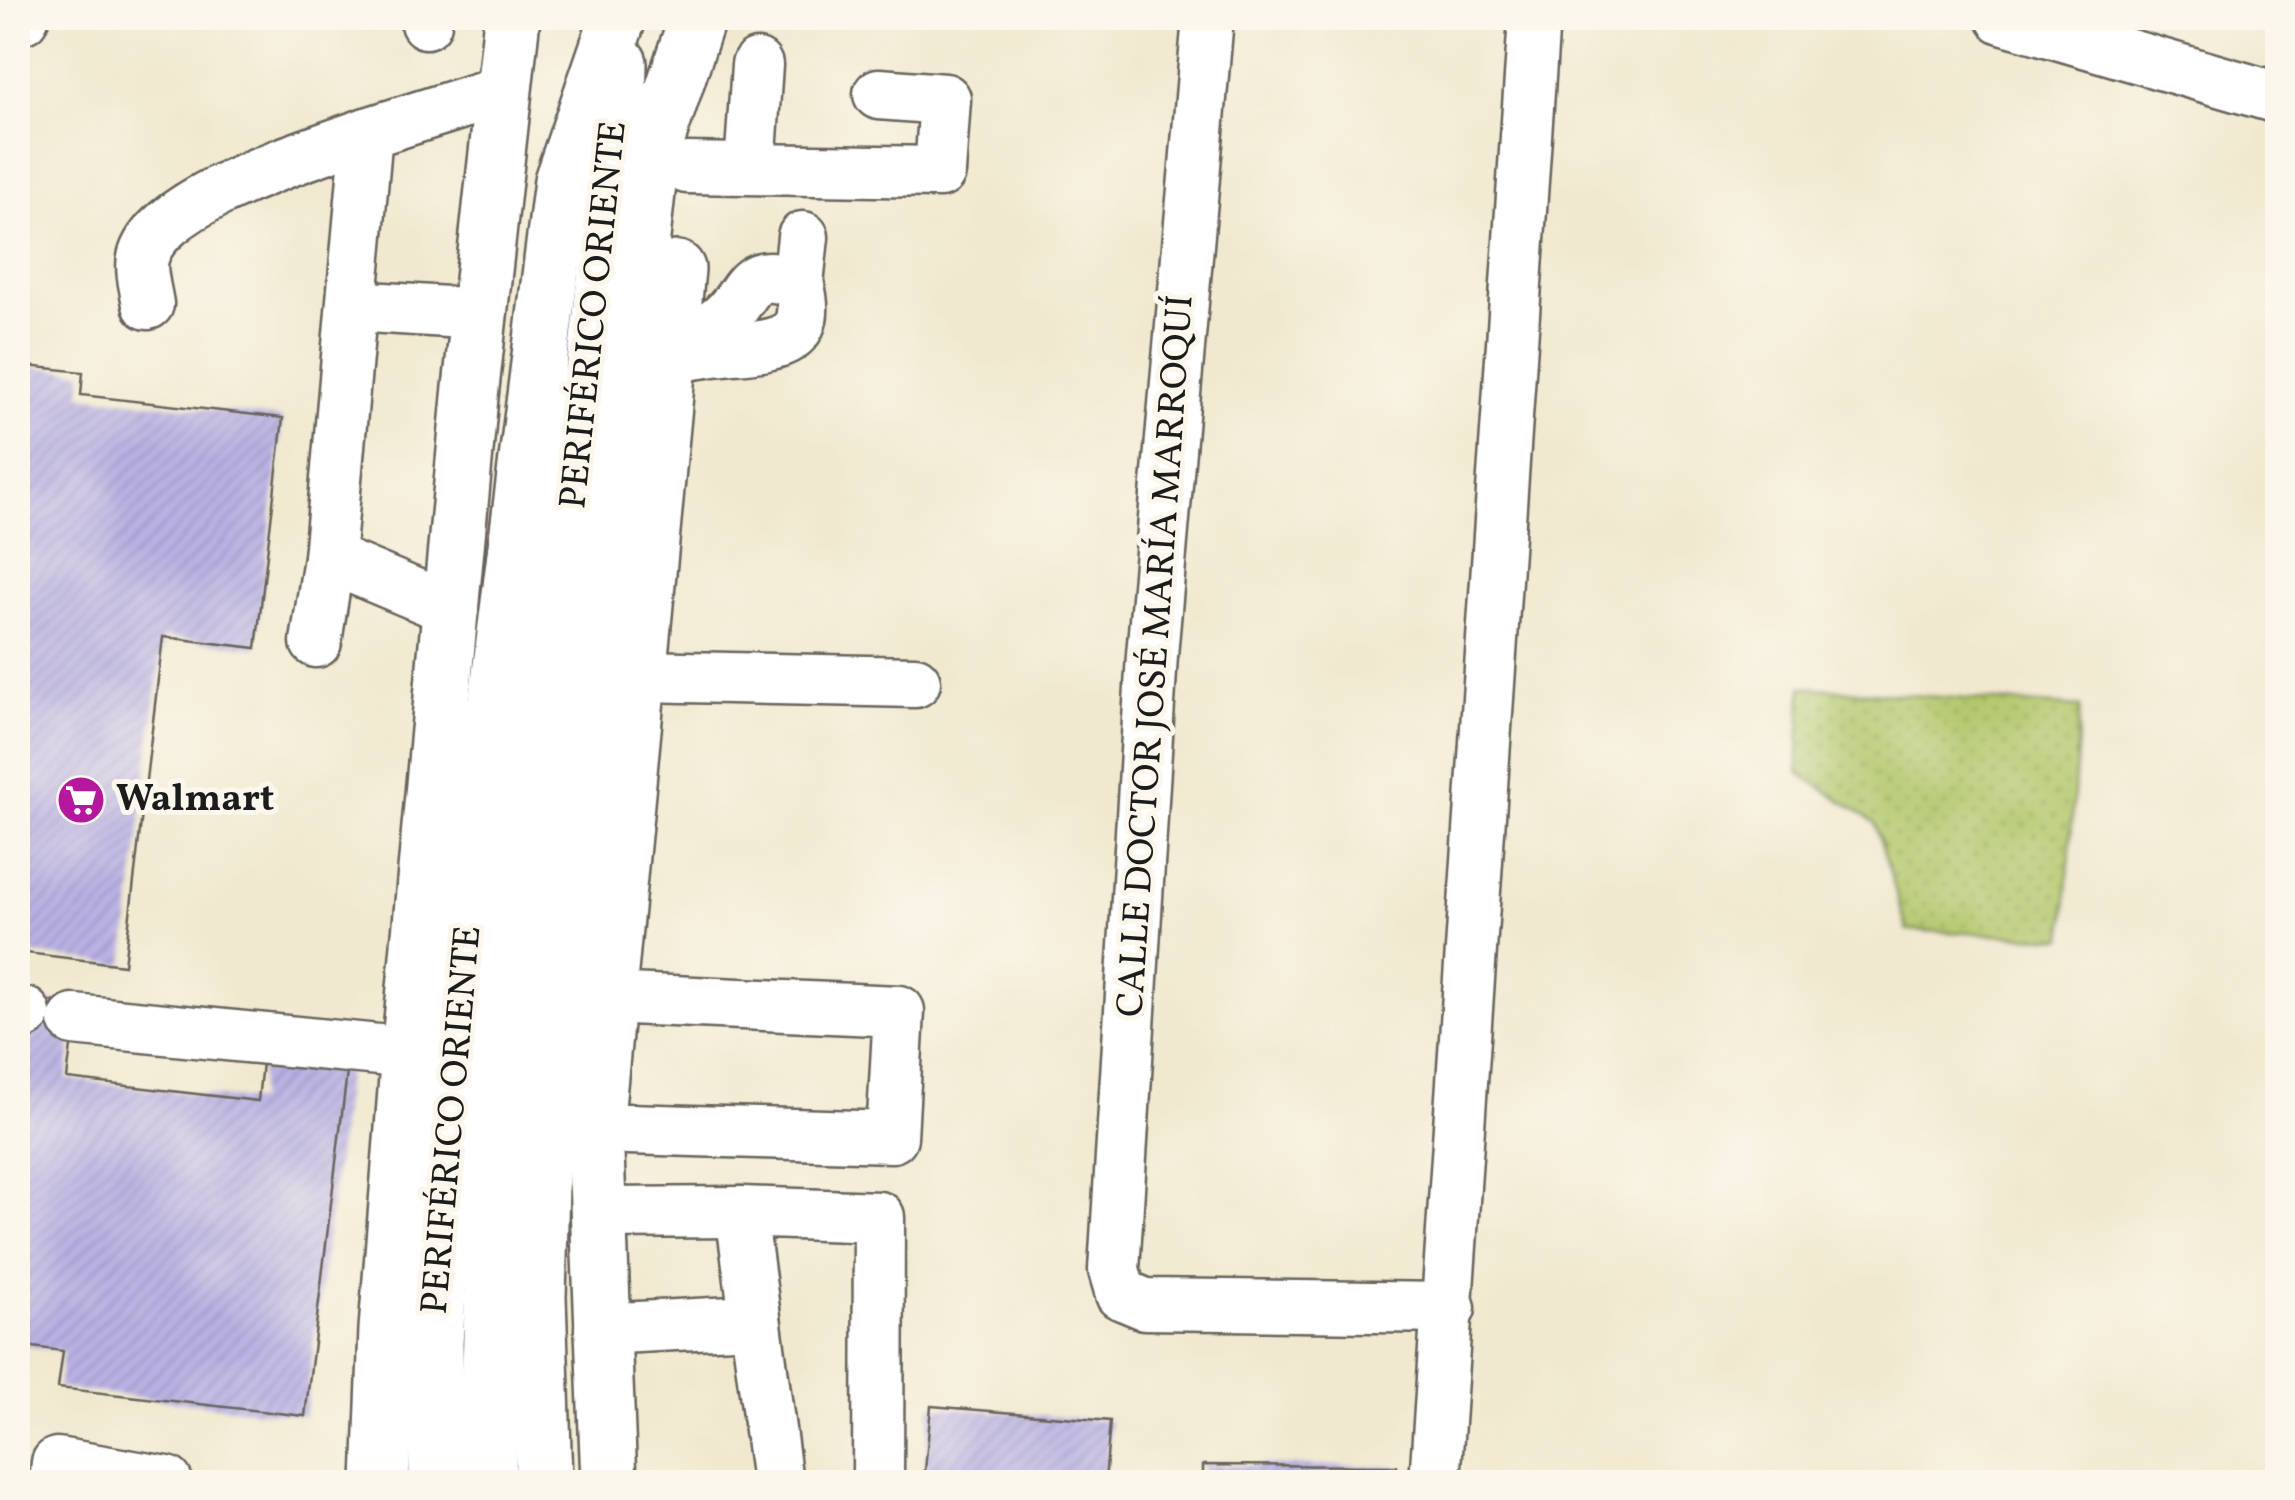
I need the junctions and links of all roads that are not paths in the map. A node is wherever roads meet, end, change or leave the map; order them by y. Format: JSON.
{"nodes":[{"id":1,"x":512,"y":18,"type":"edge"},
{"id":2,"x":699,"y":18,"type":"edge"},
{"id":3,"x":1208,"y":18,"type":"edge"},
{"id":4,"x":1534,"y":18,"type":"edge"},
{"id":5,"x":2002,"y":18,"type":"edge"},
{"id":6,"x":618,"y":34,"type":"edge"},
{"id":7,"x":756,"y":64,"type":"dead end"},
{"id":8,"x":501,"y":92,"type":"junction"},
{"id":9,"x":879,"y":94,"type":"dead end"},
{"id":10,"x":2278,"y":98,"type":"edge"},
{"id":11,"x":367,"y":133,"type":"junction"},
{"id":12,"x":669,"y":162,"type":"junction"},
{"id":13,"x":750,"y":168,"type":"junction"},
{"id":14,"x":734,"y":246,"type":"dead end"},
{"id":15,"x":148,"y":304,"type":"dead end"},
{"id":16,"x":353,"y":306,"type":"junction"},
{"id":17,"x":731,"y":306,"type":"junction"},
{"id":18,"x":470,"y":314,"type":"junction"},
{"id":19,"x":670,"y":343,"type":"junction"},
{"id":20,"x":330,"y":558,"type":"junction"},
{"id":21,"x":440,"y":603,"type":"junction"},
{"id":22,"x":316,"y":642,"type":"dead end"},
{"id":23,"x":640,"y":676,"type":"junction"},
{"id":24,"x":915,"y":682,"type":"dead end"},
{"id":25,"x":604,"y":998,"type":"junction"},
{"id":26,"x":74,"y":1020,"type":"dead end"},
{"id":27,"x":408,"y":1053,"type":"junction"},
{"id":28,"x":595,"y":1128,"type":"junction"},
{"id":29,"x":741,"y":1212,"type":"junction"},
{"id":30,"x":596,"y":1213,"type":"junction"},
{"id":31,"x":1450,"y":1308,"type":"junction"},
{"id":32,"x":752,"y":1320,"type":"junction"},
{"id":33,"x":387,"y":1328,"type":"junction"},
{"id":34,"x":600,"y":1328,"type":"junction"},
{"id":35,"x":604,"y":1394,"type":"junction"},
{"id":36,"x":159,"y":1481,"type":"edge"},
{"id":37,"x":54,"y":1482,"type":"edge"},
{"id":38,"x":343,"y":1482,"type":"edge"},
{"id":39,"x":381,"y":1482,"type":"edge"},
{"id":40,"x":436,"y":1482,"type":"edge"},
{"id":41,"x":488,"y":1482,"type":"edge"},
{"id":42,"x":544,"y":1482,"type":"edge"},
{"id":43,"x":609,"y":1482,"type":"edge"},
{"id":44,"x":646,"y":1482,"type":"edge"},
{"id":45,"x":777,"y":1482,"type":"edge"},
{"id":46,"x":878,"y":1482,"type":"edge"},
{"id":47,"x":1435,"y":1482,"type":"edge"}],
"edges":[{"from":1,"to":8,"type":"main road"},
{"from":2,"to":12,"type":"main road"},
{"from":3,"to":31,"type":"street","name":"CALLE DOCTOR JOSÉ MARÍA MARROQUÍ"},
{"from":4,"to":31,"type":"street"},
{"from":5,"to":10,"type":"street"},
{"from":6,"to":12,"type":"main road"},
{"from":6,"to":40,"type":"main road","name":"PERIFÉRICO ORIENTE"},
{"from":6,"to":41,"type":"main road","name":"PERIFÉRICO ORIENTE"},
{"from":7,"to":13,"type":"street"},
{"from":8,"to":11,"type":"street"},
{"from":8,"to":18,"type":"main road"},
{"from":9,"to":13,"type":"street"},
{"from":11,"to":15,"type":"street"},
{"from":11,"to":16,"type":"street"},
{"from":12,"to":13,"type":"street"},
{"from":12,"to":19,"type":"main road"},
{"from":12,"to":42,"type":"main road"},
{"from":14,"to":17,"type":"street"},
{"from":16,"to":18,"type":"street"},
{"from":16,"to":20,"type":"street"},
{"from":17,"to":19,"type":"street"},
{"from":17,"to":19,"type":"street"},
{"from":18,"to":21,"type":"main road"},
{"from":19,"to":23,"type":"main road"},
{"from":20,"to":21,"type":"street"},
{"from":20,"to":22,"type":"street"},
{"from":21,"to":27,"type":"main road"},
{"from":23,"to":24,"type":"street"},
{"from":23,"to":25,"type":"main road"},
{"from":25,"to":28,"type":"main road"},
{"from":25,"to":28,"type":"street"},
{"from":26,"to":27,"type":"street"},
{"from":27,"to":33,"type":"main road"},
{"from":28,"to":30,"type":"main road"},
{"from":29,"to":30,"type":"street"},
{"from":29,"to":32,"type":"street"},
{"from":29,"to":46,"type":"street"},
{"from":30,"to":34,"type":"main road"},
{"from":31,"to":47,"type":"street"},
{"from":32,"to":34,"type":"street"},
{"from":32,"to":45,"type":"street"},
{"from":33,"to":38,"type":"main road"},
{"from":33,"to":39,"type":"main road"},
{"from":34,"to":35,"type":"main road"},
{"from":35,"to":43,"type":"main road"},
{"from":35,"to":44,"type":"main road"},
{"from":36,"to":37,"type":"street"}]}
